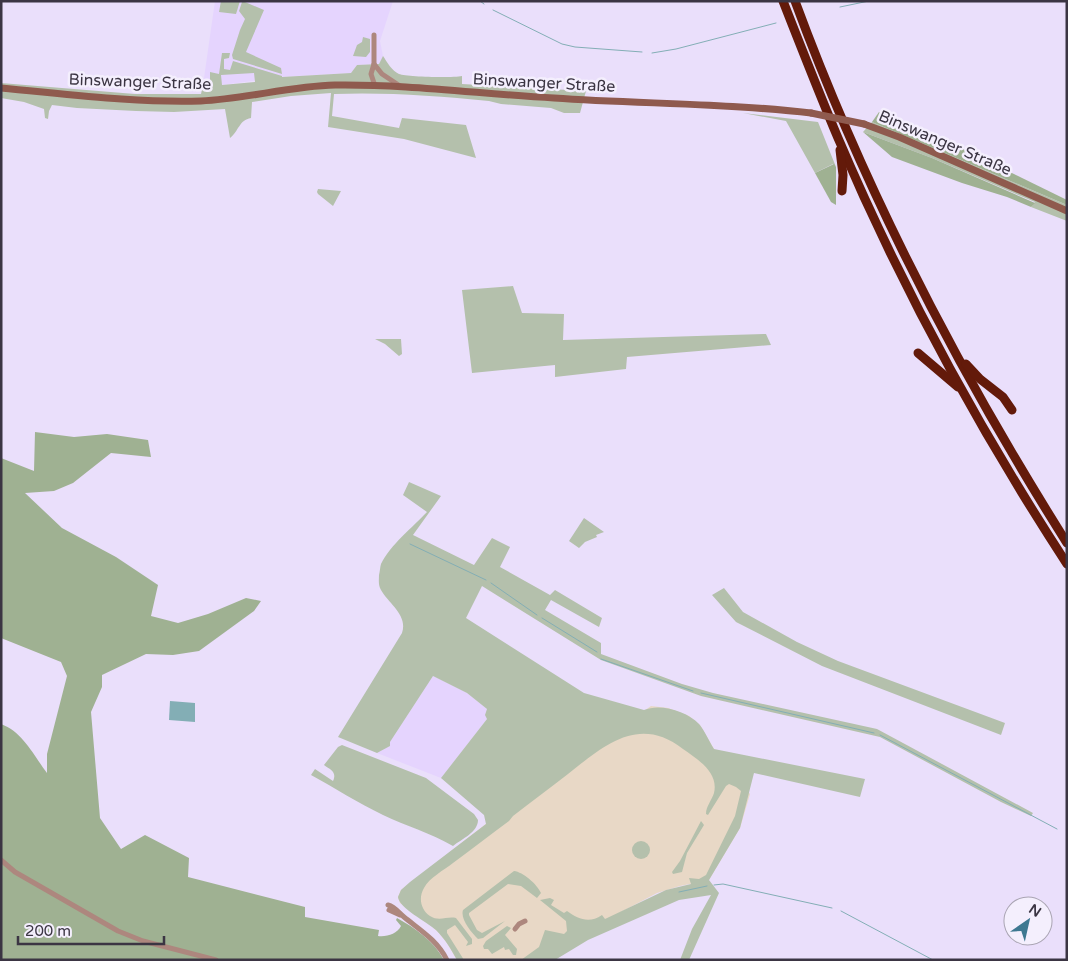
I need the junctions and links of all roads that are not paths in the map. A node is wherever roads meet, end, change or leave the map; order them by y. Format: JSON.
{"nodes":[{"id":1,"x":783,"y":1,"type":"edge"},
{"id":2,"x":795,"y":1,"type":"edge"},
{"id":3,"x":374,"y":35,"type":"dead end"},
{"id":4,"x":374,"y":64,"type":"junction"},
{"id":5,"x":379,"y":71,"type":"junction"},
{"id":6,"x":375,"y":86,"type":"junction"},
{"id":7,"x":401,"y":87,"type":"junction"},
{"id":8,"x":1,"y":88,"type":"edge"},
{"id":9,"x":839,"y":140,"type":"junction"},
{"id":10,"x":842,"y":191,"type":"dead end"},
{"id":11,"x":1067,"y":211,"type":"edge"},
{"id":12,"x":918,"y":353,"type":"dead end"},
{"id":13,"x":956,"y":353,"type":"junction"},
{"id":14,"x":964,"y":392,"type":"junction"},
{"id":15,"x":1012,"y":410,"type":"dead end"},
{"id":16,"x":1067,"y":543,"type":"edge"},
{"id":17,"x":1067,"y":564,"type":"edge"},
{"id":18,"x":1,"y":860,"type":"edge"},
{"id":19,"x":389,"y":908,"type":"dead end"},
{"id":20,"x":525,"y":921,"type":"dead end"},
{"id":21,"x":515,"y":929,"type":"dead end"},
{"id":22,"x":216,"y":960,"type":"edge"},
{"id":23,"x":447,"y":960,"type":"edge"}],
"edges":[{"from":1,"to":9,"type":"highway"},
{"from":2,"to":13,"type":"highway"},
{"from":3,"to":4,"type":"street"},
{"from":4,"to":5,"type":"street"},
{"from":4,"to":6,"type":"street"},
{"from":5,"to":6,"type":"street"},
{"from":5,"to":7,"type":"street"},
{"from":6,"to":7,"type":"main road","name":"Binswanger Straße"},
{"from":6,"to":8,"type":"main road","name":"Binswanger Straße"},
{"from":7,"to":11,"type":"main road","name":"Binswanger Straße","bridge":true},
{"from":9,"to":10,"type":"highway"},
{"from":9,"to":14,"type":"highway"},
{"from":12,"to":14,"type":"highway"},
{"from":13,"to":15,"type":"highway"},
{"from":13,"to":16,"type":"highway"},
{"from":14,"to":17,"type":"highway"},
{"from":18,"to":22,"type":"street"},
{"from":19,"to":23,"type":"street"},
{"from":20,"to":21,"type":"street"}]}
